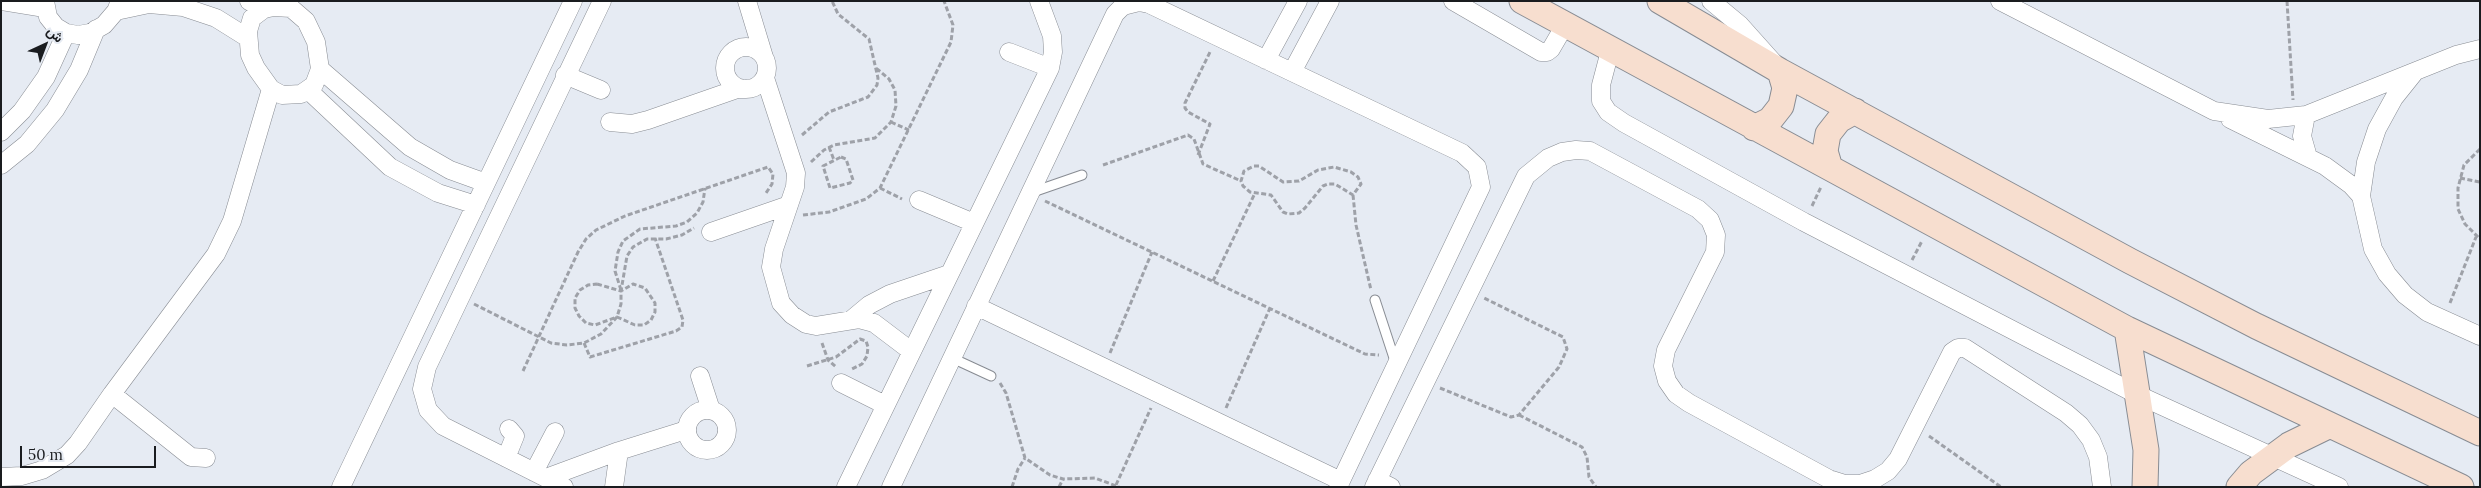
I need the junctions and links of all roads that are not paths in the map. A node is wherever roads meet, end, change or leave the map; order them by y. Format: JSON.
{"nodes":[{"id":1,"x":2,"y":1,"type":"edge"},
{"id":2,"x":573,"y":1,"type":"edge"},
{"id":3,"x":602,"y":1,"type":"edge"},
{"id":4,"x":747,"y":1,"type":"edge"},
{"id":5,"x":1039,"y":1,"type":"edge"},
{"id":6,"x":1298,"y":1,"type":"edge"},
{"id":7,"x":1330,"y":1,"type":"edge"},
{"id":8,"x":1453,"y":1,"type":"edge"},
{"id":9,"x":1522,"y":1,"type":"edge"},
{"id":10,"x":1660,"y":1,"type":"edge"},
{"id":11,"x":1711,"y":1,"type":"edge"},
{"id":12,"x":2000,"y":1,"type":"edge"},
{"id":13,"x":45,"y":5,"type":"edge"},
{"id":14,"x":256,"y":5,"type":"edge"},
{"id":15,"x":118,"y":6,"type":"edge"},
{"id":16,"x":302,"y":7,"type":"edge"},
{"id":17,"x":1565,"y":26,"type":"junction"},
{"id":18,"x":96,"y":29,"type":"junction"},
{"id":19,"x":66,"y":32,"type":"junction"},
{"id":20,"x":248,"y":38,"type":"junction"},
{"id":21,"x":2480,"y":49,"type":"edge"},
{"id":22,"x":1610,"y":51,"type":"junction"},
{"id":23,"x":1010,"y":52,"type":"dead end"},
{"id":24,"x":764,"y":58,"type":"junction"},
{"id":25,"x":1266,"y":60,"type":"junction"},
{"id":26,"x":1050,"y":68,"type":"junction"},
{"id":27,"x":320,"y":69,"type":"junction"},
{"id":28,"x":1780,"y":71,"type":"junction"},
{"id":29,"x":2416,"y":71,"type":"junction"},
{"id":30,"x":1292,"y":72,"type":"junction"},
{"id":31,"x":565,"y":76,"type":"junction"},
{"id":32,"x":765,"y":78,"type":"junction"},
{"id":33,"x":740,"y":88,"type":"junction"},
{"id":34,"x":271,"y":89,"type":"junction"},
{"id":35,"x":308,"y":90,"type":"junction"},
{"id":36,"x":600,"y":90,"type":"dead end"},
{"id":37,"x":2214,"y":111,"type":"junction"},
{"id":38,"x":1855,"y":112,"type":"junction"},
{"id":39,"x":2300,"y":116,"type":"junction"},
{"id":40,"x":610,"y":122,"type":"dead end"},
{"id":41,"x":1754,"y":128,"type":"junction"},
{"id":42,"x":1,"y":132,"type":"edge"},
{"id":43,"x":2308,"y":157,"type":"junction"},
{"id":44,"x":1,"y":164,"type":"edge"},
{"id":45,"x":1830,"y":168,"type":"junction"},
{"id":46,"x":1082,"y":175,"type":"dead end"},
{"id":47,"x":486,"y":183,"type":"junction"},
{"id":48,"x":1029,"y":194,"type":"junction"},
{"id":49,"x":2360,"y":196,"type":"junction"},
{"id":50,"x":919,"y":200,"type":"dead end"},
{"id":51,"x":476,"y":205,"type":"junction"},
{"id":52,"x":795,"y":209,"type":"junction"},
{"id":53,"x":974,"y":224,"type":"junction"},
{"id":54,"x":704,"y":229,"type":"road end"},
{"id":55,"x":949,"y":274,"type":"junction"},
{"id":56,"x":1375,"y":300,"type":"dead end"},
{"id":57,"x":976,"y":306,"type":"junction"},
{"id":58,"x":851,"y":320,"type":"junction"},
{"id":59,"x":2127,"y":329,"type":"junction"},
{"id":60,"x":2480,"y":336,"type":"edge"},
{"id":61,"x":911,"y":352,"type":"junction"},
{"id":62,"x":952,"y":358,"type":"junction"},
{"id":63,"x":1394,"y":358,"type":"junction"},
{"id":64,"x":700,"y":376,"type":"dead end"},
{"id":65,"x":994,"y":378,"type":"road end"},
{"id":66,"x":841,"y":383,"type":"dead end"},
{"id":67,"x":112,"y":394,"type":"junction"},
{"id":68,"x":2136,"y":394,"type":"junction"},
{"id":69,"x":885,"y":405,"type":"junction"},
{"id":70,"x":712,"y":410,"type":"junction"},
{"id":71,"x":2328,"y":426,"type":"junction"},
{"id":72,"x":510,"y":429,"type":"dead end"},
{"id":73,"x":686,"y":430,"type":"junction"},
{"id":74,"x":555,"y":432,"type":"dead end"},
{"id":75,"x":2480,"y":433,"type":"edge"},
{"id":76,"x":619,"y":451,"type":"junction"},
{"id":77,"x":2271,"y":457,"type":"junction"},
{"id":78,"x":206,"y":458,"type":"dead end"},
{"id":79,"x":506,"y":458,"type":"junction"},
{"id":80,"x":540,"y":475,"type":"junction"},
{"id":81,"x":1,"y":477,"type":"edge"},
{"id":82,"x":1340,"y":484,"type":"edge"},
{"id":83,"x":1381,"y":485,"type":"edge"},
{"id":84,"x":341,"y":487,"type":"edge"},
{"id":85,"x":564,"y":487,"type":"edge"},
{"id":86,"x":614,"y":487,"type":"edge"},
{"id":87,"x":846,"y":487,"type":"edge"},
{"id":88,"x":891,"y":487,"type":"edge"},
{"id":89,"x":2102,"y":487,"type":"edge"},
{"id":90,"x":2146,"y":487,"type":"edge"},
{"id":91,"x":2239,"y":487,"type":"edge"},
{"id":92,"x":2339,"y":487,"type":"edge"},
{"id":93,"x":2461,"y":487,"type":"edge"}],
"edges":[{"from":1,"to":13,"type":"street"},
{"from":2,"to":47,"type":"street"},
{"from":3,"to":31,"type":"street"},
{"from":4,"to":24,"type":"street"},
{"from":5,"to":26,"type":"street"},
{"from":6,"to":25,"type":"street"},
{"from":7,"to":30,"type":"street"},
{"from":8,"to":17,"type":"street"},
{"from":9,"to":17,"type":"street"},
{"from":10,"to":28,"type":"street"},
{"from":11,"to":28,"type":"street"},
{"from":12,"to":37,"type":"street"},
{"from":13,"to":19,"type":"street"},
{"from":14,"to":16,"type":"street"},
{"from":14,"to":20,"type":"street"},
{"from":15,"to":18,"type":"street"},
{"from":15,"to":20,"type":"street"},
{"from":16,"to":27,"type":"street"},
{"from":17,"to":22,"type":"street"},
{"from":18,"to":19,"type":"street"},
{"from":18,"to":44,"type":"street"},
{"from":19,"to":42,"type":"street"},
{"from":20,"to":34,"type":"street"},
{"from":21,"to":29,"type":"street"},
{"from":22,"to":41,"type":"street"},
{"from":22,"to":68,"type":"street"},
{"from":23,"to":26,"type":"street"},
{"from":24,"to":32,"type":"street"},
{"from":24,"to":33,"type":"street"},
{"from":25,"to":30,"type":"street"},
{"from":25,"to":48,"type":"street"},
{"from":26,"to":53,"type":"street"},
{"from":27,"to":35,"type":"street"},
{"from":27,"to":47,"type":"street"},
{"from":28,"to":38,"type":"street"},
{"from":28,"to":41,"type":"street"},
{"from":29,"to":39,"type":"street"},
{"from":29,"to":49,"type":"street"},
{"from":30,"to":63,"type":"street"},
{"from":31,"to":36,"type":"street"},
{"from":31,"to":79,"type":"street"},
{"from":32,"to":33,"type":"street"},
{"from":32,"to":52,"type":"street"},
{"from":33,"to":40,"type":"street"},
{"from":34,"to":35,"type":"street"},
{"from":34,"to":67,"type":"street"},
{"from":35,"to":51,"type":"street"},
{"from":37,"to":39,"type":"street"},
{"from":37,"to":43,"type":"street"},
{"from":38,"to":45,"type":"street"},
{"from":38,"to":75,"type":"street"},
{"from":39,"to":43,"type":"street"},
{"from":41,"to":45,"type":"street"},
{"from":43,"to":49,"type":"street"},
{"from":45,"to":59,"type":"street"},
{"from":46,"to":48,"type":"lane"},
{"from":47,"to":51,"type":"street"},
{"from":48,"to":57,"type":"street"},
{"from":49,"to":60,"type":"street"},
{"from":50,"to":53,"type":"street"},
{"from":51,"to":84,"type":"street"},
{"from":52,"to":54,"type":"street"},
{"from":52,"to":58,"type":"street"},
{"from":53,"to":55,"type":"street"},
{"from":55,"to":58,"type":"street"},
{"from":55,"to":61,"type":"street"},
{"from":56,"to":63,"type":"lane"},
{"from":57,"to":62,"type":"street"},
{"from":57,"to":82,"type":"street"},
{"from":58,"to":61,"type":"street"},
{"from":59,"to":68,"type":"street"},
{"from":59,"to":71,"type":"street"},
{"from":61,"to":69,"type":"street"},
{"from":62,"to":65,"type":"lane"},
{"from":62,"to":88,"type":"street"},
{"from":63,"to":82,"type":"street"},
{"from":64,"to":70,"type":"street"},
{"from":66,"to":69,"type":"street"},
{"from":67,"to":78,"type":"street"},
{"from":67,"to":81,"type":"street"},
{"from":68,"to":77,"type":"street"},
{"from":68,"to":90,"type":"street"},
{"from":69,"to":87,"type":"street"},
{"from":70,"to":73,"type":"street"},
{"from":70,"to":73,"type":"street"},
{"from":71,"to":77,"type":"street"},
{"from":71,"to":93,"type":"street"},
{"from":72,"to":79,"type":"street"},
{"from":73,"to":76,"type":"street"},
{"from":74,"to":80,"type":"street"},
{"from":76,"to":80,"type":"street"},
{"from":76,"to":86,"type":"street"},
{"from":77,"to":91,"type":"street"},
{"from":77,"to":92,"type":"street"},
{"from":79,"to":80,"type":"street"},
{"from":80,"to":85,"type":"street"},
{"from":83,"to":89,"type":"street"}]}
